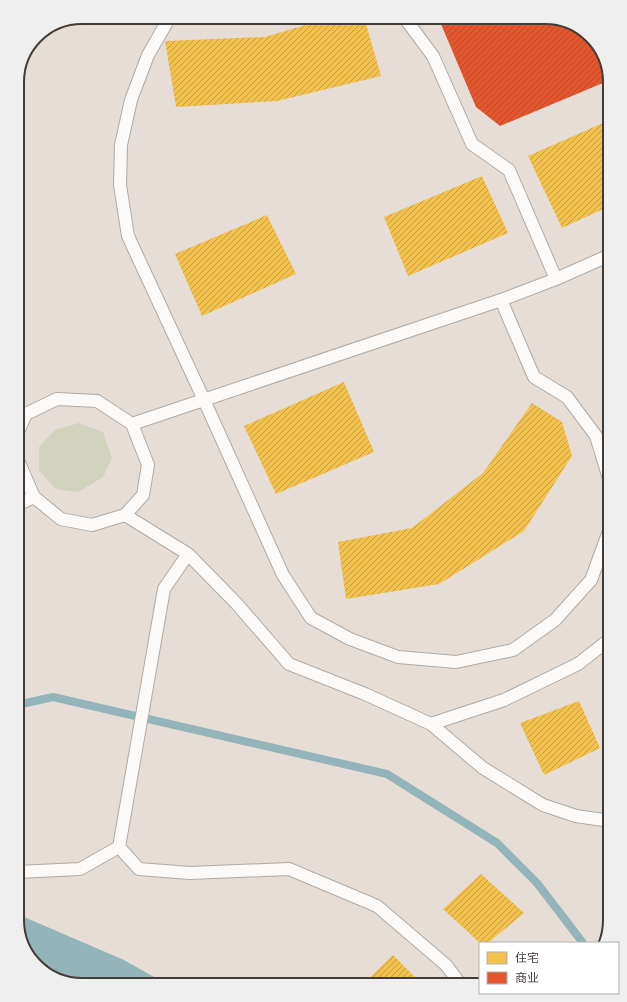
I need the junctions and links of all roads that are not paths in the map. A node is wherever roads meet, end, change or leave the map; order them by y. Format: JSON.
{"nodes":[{"id":1,"x":166,"y":24,"type":"edge"},
{"id":2,"x":409,"y":24,"type":"edge"},
{"id":3,"x":603,"y":258,"type":"edge"},
{"id":4,"x":556,"y":279,"type":"junction"},
{"id":5,"x":501,"y":300,"type":"junction"},
{"id":6,"x":204,"y":400,"type":"junction"},
{"id":7,"x":24,"y":418,"type":"edge"},
{"id":8,"x":132,"y":424,"type":"junction"},
{"id":9,"x":603,"y":459,"type":"edge"},
{"id":10,"x":24,"y":474,"type":"edge"},
{"id":11,"x":34,"y":498,"type":"junction"},
{"id":12,"x":24,"y":502,"type":"edge"},
{"id":13,"x":125,"y":515,"type":"junction"},
{"id":14,"x":603,"y":547,"type":"edge"},
{"id":15,"x":188,"y":554,"type":"junction"},
{"id":16,"x":603,"y":644,"type":"edge"},
{"id":17,"x":431,"y":724,"type":"junction"},
{"id":18,"x":603,"y":820,"type":"edge"},
{"id":19,"x":119,"y":847,"type":"junction"},
{"id":20,"x":24,"y":872,"type":"edge"},
{"id":21,"x":456,"y":978,"type":"edge"}],
"edges":[{"from":1,"to":6,"type":"lane"},
{"from":2,"to":4,"type":"lane"},
{"from":3,"to":4,"type":"lane"},
{"from":4,"to":5,"type":"lane"},
{"from":5,"to":6,"type":"lane"},
{"from":5,"to":9,"type":"lane"},
{"from":6,"to":8,"type":"lane"},
{"from":6,"to":14,"type":"lane"},
{"from":7,"to":8,"type":"lane"},
{"from":8,"to":13,"type":"lane"},
{"from":10,"to":11,"type":"lane"},
{"from":11,"to":12,"type":"lane"},
{"from":11,"to":13,"type":"lane"},
{"from":13,"to":15,"type":"lane"},
{"from":15,"to":17,"type":"lane"},
{"from":15,"to":19,"type":"lane"},
{"from":16,"to":17,"type":"lane"},
{"from":17,"to":18,"type":"lane"},
{"from":19,"to":20,"type":"lane"},
{"from":19,"to":21,"type":"lane"}]}
